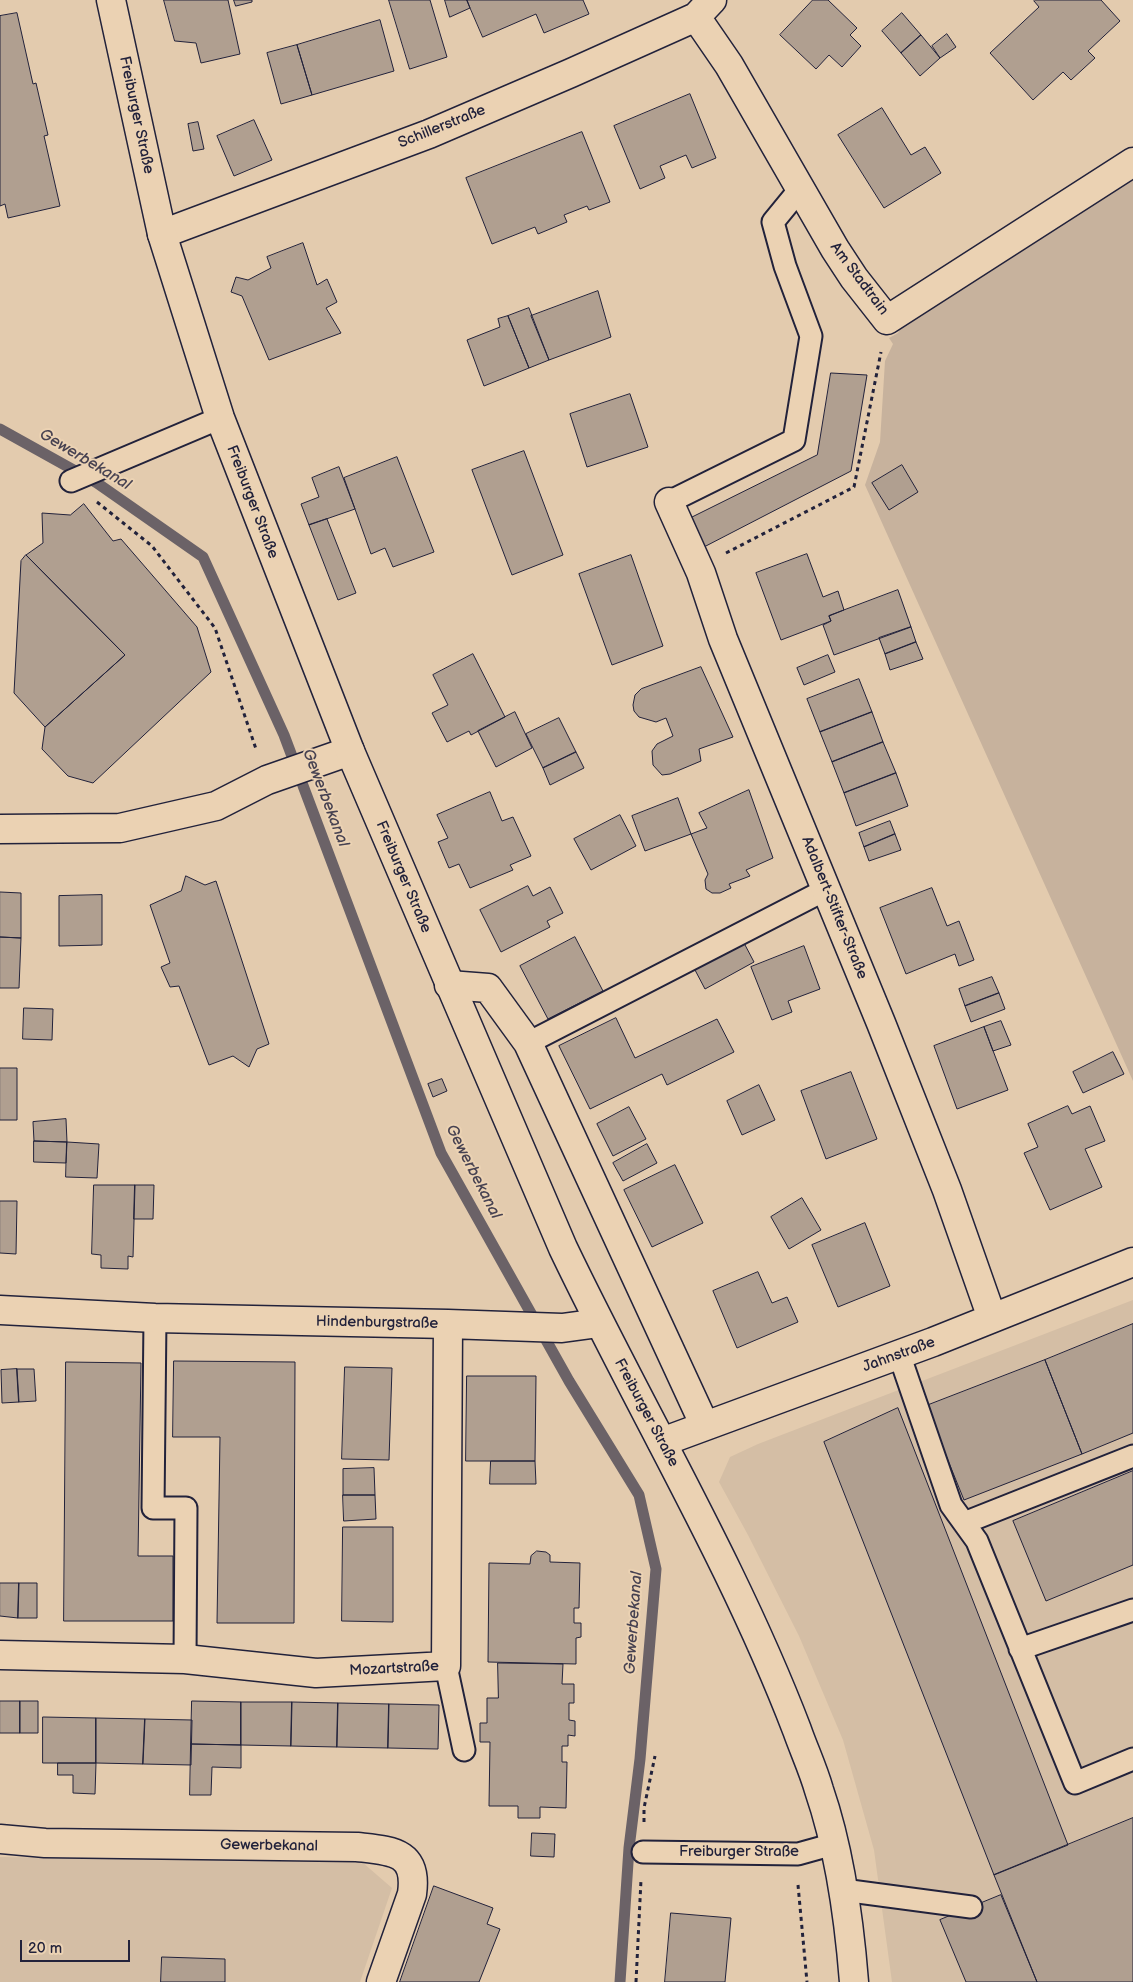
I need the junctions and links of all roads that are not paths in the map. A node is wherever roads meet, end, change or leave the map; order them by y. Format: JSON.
{"nodes":[{"id":1,"x":111,"y":0,"type":"edge"},
{"id":2,"x":704,"y":8,"type":"edge"},
{"id":3,"x":1133,"y":162,"type":"edge"},
{"id":4,"x":800,"y":189,"type":"junction"},
{"id":5,"x":162,"y":234,"type":"junction"},
{"id":6,"x":220,"y":418,"type":"junction"},
{"id":7,"x":71,"y":481,"type":"road end"},
{"id":8,"x":669,"y":502,"type":"joint"},
{"id":9,"x":350,"y":751,"type":"junction"},
{"id":10,"x":0,"y":829,"type":"edge"},
{"id":11,"x":827,"y":889,"type":"junction"},
{"id":12,"x":449,"y":985,"type":"junction"},
{"id":13,"x":528,"y":1043,"type":"junction"},
{"id":14,"x":1133,"y":1262,"type":"edge"},
{"id":15,"x":0,"y":1310,"type":"edge"},
{"id":16,"x":155,"y":1318,"type":"junction"},
{"id":17,"x":992,"y":1318,"type":"junction"},
{"id":18,"x":599,"y":1323,"type":"junction"},
{"id":19,"x":448,"y":1324,"type":"junction"},
{"id":20,"x":900,"y":1354,"type":"junction"},
{"id":21,"x":705,"y":1426,"type":"junction"},
{"id":22,"x":662,"y":1442,"type":"junction"},
{"id":23,"x":1133,"y":1456,"type":"edge"},
{"id":24,"x":964,"y":1523,"type":"junction"},
{"id":25,"x":1133,"y":1610,"type":"edge"},
{"id":26,"x":1020,"y":1648,"type":"junction"},
{"id":27,"x":0,"y":1655,"type":"edge"},
{"id":28,"x":185,"y":1660,"type":"junction"},
{"id":29,"x":446,"y":1666,"type":"junction"},
{"id":30,"x":464,"y":1750,"type":"dead end"},
{"id":31,"x":1133,"y":1759,"type":"edge"},
{"id":32,"x":0,"y":1839,"type":"edge"},
{"id":33,"x":834,"y":1844,"type":"junction"},
{"id":34,"x":643,"y":1852,"type":"dead end"},
{"id":35,"x":843,"y":1890,"type":"junction"},
{"id":36,"x":971,"y":1907,"type":"dead end"},
{"id":37,"x":381,"y":1982,"type":"edge"},
{"id":38,"x":854,"y":1982,"type":"edge"}],
"edges":[{"from":1,"to":5,"type":"street","name":"Freiburger Straße"},
{"from":2,"to":4,"type":"street","name":"Am Stadtrain"},
{"from":2,"to":5,"type":"street","name":"Schillerstraße"},
{"from":3,"to":4,"type":"street","name":"Am Stadtrain"},
{"from":4,"to":8,"type":"lane"},
{"from":5,"to":6,"type":"street","name":"Freiburger Straße"},
{"from":6,"to":7,"type":"lane"},
{"from":6,"to":9,"type":"street","name":"Freiburger Straße"},
{"from":8,"to":11,"type":"street","name":"Adalbert-Stifter-Straße"},
{"from":9,"to":10,"type":"street"},
{"from":9,"to":12,"type":"street","name":"Freiburger Straße"},
{"from":11,"to":13,"type":"lane"},
{"from":11,"to":17,"type":"street","name":"Adalbert-Stifter-Straße"},
{"from":12,"to":13,"type":"street"},
{"from":12,"to":18,"type":"street","name":"Freiburger Straße"},
{"from":13,"to":21,"type":"street"},
{"from":14,"to":17,"type":"street","name":"Jahnstraße"},
{"from":15,"to":16,"type":"street","name":"Hindenburgstraße"},
{"from":16,"to":19,"type":"street","name":"Hindenburgstraße"},
{"from":16,"to":28,"type":"lane"},
{"from":17,"to":20,"type":"street","name":"Jahnstraße"},
{"from":18,"to":19,"type":"street","name":"Hindenburgstraße"},
{"from":18,"to":22,"type":"street","name":"Freiburger Straße"},
{"from":19,"to":29,"type":"street","name":"Mozartstraße"},
{"from":20,"to":21,"type":"street","name":"Jahnstraße"},
{"from":20,"to":24,"type":"lane"},
{"from":21,"to":22,"type":"street","name":"Jahnstraße"},
{"from":22,"to":33,"type":"street","name":"Freiburger Straße"},
{"from":23,"to":24,"type":"lane"},
{"from":24,"to":26,"type":"lane"},
{"from":25,"to":26,"type":"lane"},
{"from":26,"to":31,"type":"lane"},
{"from":27,"to":28,"type":"street","name":"Mozartstraße"},
{"from":28,"to":29,"type":"street","name":"Mozartstraße"},
{"from":29,"to":30,"type":"lane"},
{"from":32,"to":37,"type":"street","name":"Gewerbekanal"},
{"from":33,"to":34,"type":"lane","name":"Freiburger Straße"},
{"from":33,"to":35,"type":"street","name":"Freiburger Straße"},
{"from":35,"to":36,"type":"lane"},
{"from":35,"to":38,"type":"street","name":"Freiburger Straße"}]}
